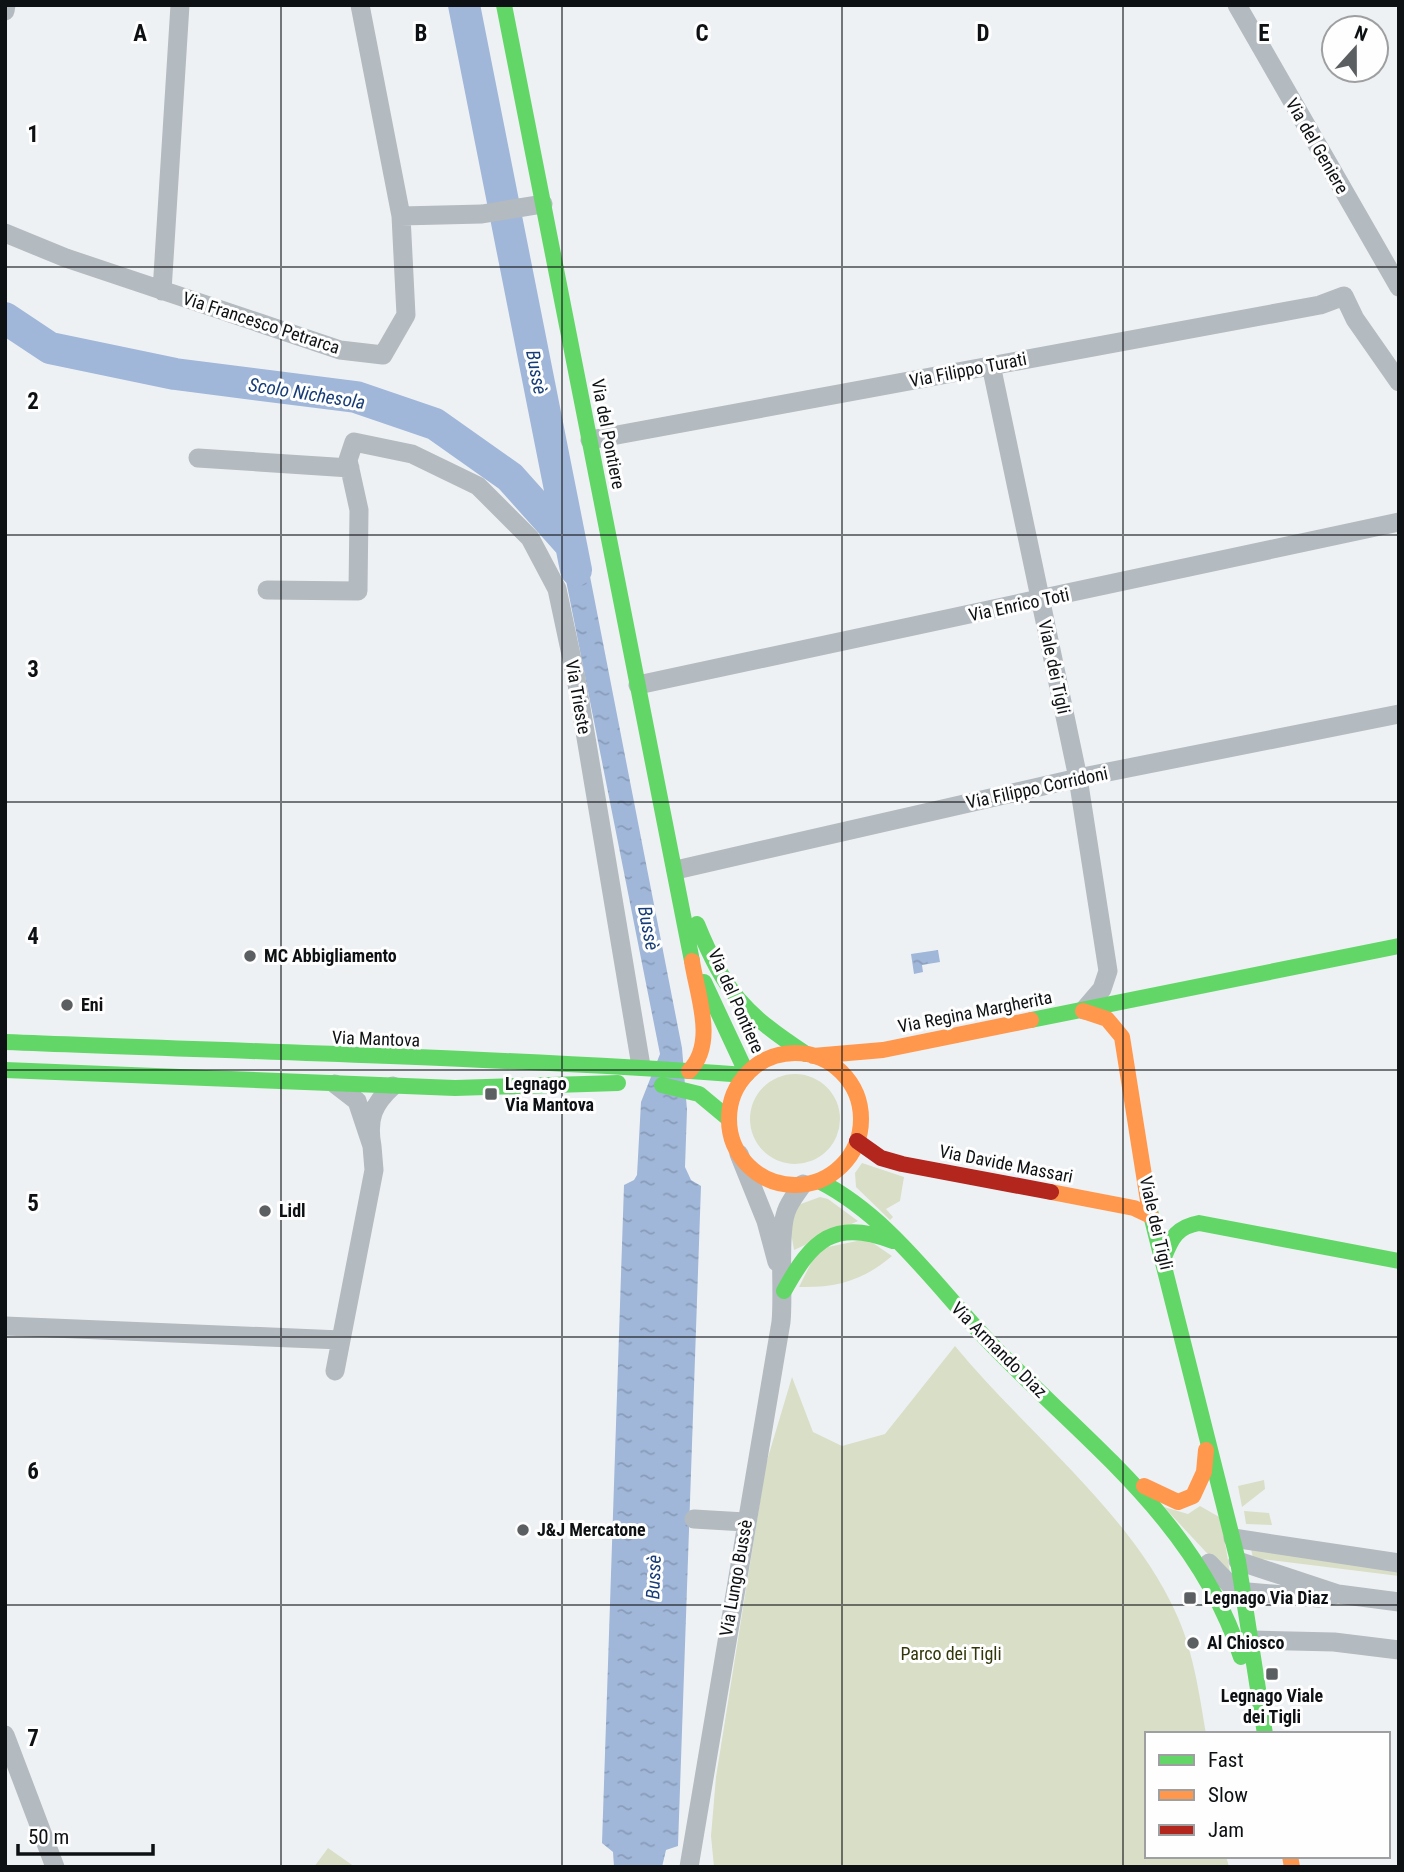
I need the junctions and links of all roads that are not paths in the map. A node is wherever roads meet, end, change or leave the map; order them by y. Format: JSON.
{"nodes":[{"id":1,"x":6,"y":5,"type":"edge"},
{"id":2,"x":180,"y":5,"type":"edge"},
{"id":3,"x":359,"y":5,"type":"edge"},
{"id":4,"x":504,"y":5,"type":"edge"},
{"id":5,"x":1237,"y":5,"type":"edge"},
{"id":6,"x":5,"y":11,"type":"edge"},
{"id":7,"x":534,"y":206,"type":"junction"},
{"id":8,"x":401,"y":216,"type":"junction"},
{"id":9,"x":5,"y":233,"type":"edge"},
{"id":10,"x":1399,"y":287,"type":"edge"},
{"id":11,"x":162,"y":291,"type":"junction"},
{"id":12,"x":991,"y":365,"type":"junction"},
{"id":13,"x":1399,"y":382,"type":"edge"},
{"id":14,"x":590,"y":440,"type":"junction"},
{"id":15,"x":198,"y":458,"type":"dead end"},
{"id":16,"x":350,"y":468,"type":"junction"},
{"id":17,"x":1399,"y":522,"type":"edge"},
{"id":18,"x":267,"y":590,"type":"dead end"},
{"id":19,"x":1040,"y":600,"type":"junction"},
{"id":20,"x":638,"y":685,"type":"junction"},
{"id":21,"x":1399,"y":715,"type":"edge"},
{"id":22,"x":1078,"y":778,"type":"junction"},
{"id":23,"x":676,"y":870,"type":"junction"},
{"id":24,"x":689,"y":944,"type":"junction"},
{"id":25,"x":1399,"y":946,"type":"edge"},
{"id":26,"x":1108,"y":971,"type":"junction"},
{"id":27,"x":1140,"y":999,"type":"junction"},
{"id":28,"x":1083,"y":1011,"type":"junction"},
{"id":29,"x":1119,"y":1028,"type":"junction"},
{"id":30,"x":5,"y":1042,"type":"edge"},
{"id":31,"x":810,"y":1055,"type":"junction"},
{"id":32,"x":5,"y":1070,"type":"edge"},
{"id":33,"x":688,"y":1071,"type":"junction"},
{"id":34,"x":648,"y":1072,"type":"junction"},
{"id":35,"x":746,"y":1074,"type":"junction"},
{"id":36,"x":334,"y":1083,"type":"junction"},
{"id":37,"x":394,"y":1086,"type":"junction"},
{"id":38,"x":729,"y":1119,"type":"junction"},
{"id":39,"x":857,"y":1141,"type":"junction"},
{"id":40,"x":372,"y":1146,"type":"junction"},
{"id":41,"x":739,"y":1154,"type":"junction"},
{"id":42,"x":1142,"y":1157,"type":"junction"},
{"id":43,"x":811,"y":1182,"type":"junction"},
{"id":44,"x":1166,"y":1198,"type":"dead end"},
{"id":45,"x":1181,"y":1213,"type":"dead end"},
{"id":46,"x":1151,"y":1216,"type":"junction"},
{"id":47,"x":1199,"y":1223,"type":"junction"},
{"id":48,"x":895,"y":1242,"type":"junction"},
{"id":49,"x":1164,"y":1257,"type":"junction"},
{"id":50,"x":1399,"y":1261,"type":"edge"},
{"id":51,"x":784,"y":1291,"type":"junction"},
{"id":52,"x":5,"y":1326,"type":"edge"},
{"id":53,"x":341,"y":1340,"type":"junction"},
{"id":54,"x":335,"y":1371,"type":"dead end"},
{"id":55,"x":1203,"y":1422,"type":"junction"},
{"id":56,"x":1132,"y":1480,"type":"junction"},
{"id":57,"x":694,"y":1520,"type":"dead end"},
{"id":58,"x":745,"y":1522,"type":"junction"},
{"id":59,"x":1174,"y":1528,"type":"junction"},
{"id":60,"x":1233,"y":1538,"type":"junction"},
{"id":61,"x":1238,"y":1561,"type":"junction"},
{"id":62,"x":1399,"y":1563,"type":"edge"},
{"id":63,"x":1244,"y":1593,"type":"junction"},
{"id":64,"x":1338,"y":1594,"type":"junction"},
{"id":65,"x":1399,"y":1602,"type":"edge"},
{"id":66,"x":1252,"y":1640,"type":"junction"},
{"id":67,"x":1399,"y":1650,"type":"edge"},
{"id":68,"x":1258,"y":1702,"type":"junction"},
{"id":69,"x":1265,"y":1732,"type":"edge"},
{"id":70,"x":5,"y":1735,"type":"edge"},
{"id":71,"x":52,"y":1863,"type":"edge"},
{"id":72,"x":689,"y":1867,"type":"edge"}],
"edges":[{"from":1,"to":6,"type":"street"},
{"from":2,"to":11,"type":"street","name":"Via Francesco Petrarca"},
{"from":3,"to":8,"type":"street","name":"Via Francesco Petrarca"},
{"from":4,"to":7,"type":"main road","name":"Via del Pontiere"},
{"from":5,"to":10,"type":"street","name":"Via del Geniere"},
{"from":7,"to":8,"type":"street"},
{"from":7,"to":14,"type":"main road","name":"Via del Pontiere"},
{"from":8,"to":11,"type":"street","name":"Via Francesco Petrarca"},
{"from":9,"to":11,"type":"street","name":"Via Francesco Petrarca"},
{"from":12,"to":13,"type":"street","name":"Via Filippo Turati"},
{"from":12,"to":14,"type":"street","name":"Via Filippo Turati"},
{"from":12,"to":19,"type":"street","name":"Viale dei Tigli"},
{"from":14,"to":20,"type":"main road","name":"Via del Pontiere"},
{"from":15,"to":16,"type":"street"},
{"from":16,"to":18,"type":"street"},
{"from":16,"to":34,"type":"street","name":"Via Trieste"},
{"from":17,"to":19,"type":"street","name":"Via Enrico Toti"},
{"from":19,"to":20,"type":"street","name":"Via Enrico Toti"},
{"from":19,"to":22,"type":"street","name":"Viale dei Tigli"},
{"from":20,"to":23,"type":"main road","name":"Via del Pontiere"},
{"from":21,"to":22,"type":"street","name":"Via Filippo Corridoni"},
{"from":22,"to":23,"type":"street","name":"Via Filippo Corridoni"},
{"from":22,"to":26,"type":"street","name":"Viale dei Tigli"},
{"from":23,"to":24,"type":"main road","name":"Via del Pontiere"},
{"from":23,"to":31,"type":"main road","name":"Via del Pontiere"},
{"from":24,"to":33,"type":"main road","name":"Via del Pontiere"},
{"from":24,"to":35,"type":"main road","name":"Via del Pontiere"},
{"from":25,"to":27,"type":"main road","name":"Via Regina Margherita"},
{"from":26,"to":27,"type":"street"},
{"from":26,"to":28,"type":"street"},
{"from":27,"to":28,"type":"main road","name":"Via Regina Margherita"},
{"from":27,"to":29,"type":"main road"},
{"from":28,"to":29,"type":"main road"},
{"from":28,"to":31,"type":"main road","name":"Via Regina Margherita"},
{"from":29,"to":42,"type":"main road","name":"Viale dei Tigli"},
{"from":30,"to":34,"type":"main road","name":"Via Mantova"},
{"from":31,"to":35,"type":"main road"},
{"from":31,"to":39,"type":"main road"},
{"from":32,"to":36,"type":"main road","name":"Via Mantova"},
{"from":33,"to":34,"type":"main road","name":"Via Mantova"},
{"from":33,"to":35,"type":"main road","name":"Via Mantova"},
{"from":34,"to":37,"type":"main road","name":"Via Mantova"},
{"from":34,"to":38,"type":"main road","name":"Via Mantova"},
{"from":35,"to":38,"type":"main road"},
{"from":36,"to":37,"type":"main road","name":"Via Mantova"},
{"from":36,"to":40,"type":"street"},
{"from":37,"to":40,"type":"street"},
{"from":38,"to":41,"type":"main road"},
{"from":39,"to":43,"type":"main road"},
{"from":39,"to":46,"type":"main road","name":"Via Davide Massari"},
{"from":40,"to":53,"type":"street"},
{"from":41,"to":43,"type":"main road"},
{"from":41,"to":51,"type":"street","name":"Via Lungo Bussè"},
{"from":42,"to":44,"type":"main road"},
{"from":42,"to":46,"type":"main road","name":"Viale dei Tigli"},
{"from":43,"to":48,"type":"main road","name":"Via Armando Diaz"},
{"from":43,"to":51,"type":"street","name":"Via Lungo Bussè"},
{"from":45,"to":47,"type":"main road"},
{"from":46,"to":49,"type":"main road","name":"Viale dei Tigli"},
{"from":47,"to":49,"type":"main road"},
{"from":47,"to":50,"type":"main road"},
{"from":48,"to":51,"type":"main road"},
{"from":48,"to":56,"type":"main road","name":"Via Armando Diaz"},
{"from":49,"to":55,"type":"main road","name":"Viale dei Tigli"},
{"from":51,"to":58,"type":"street","name":"Via Lungo Bussè"},
{"from":52,"to":53,"type":"street"},
{"from":53,"to":54,"type":"street"},
{"from":55,"to":56,"type":"main road","name":"Viale dei Tigli"},
{"from":55,"to":60,"type":"main road","name":"Viale dei Tigli"},
{"from":56,"to":59,"type":"main road","name":"Via Armando Diaz"},
{"from":57,"to":58,"type":"street"},
{"from":58,"to":72,"type":"street","name":"Via Lungo Bussè"},
{"from":59,"to":63,"type":"street","name":"Via Armando Diaz"},
{"from":59,"to":68,"type":"main road","name":"Via Armando Diaz"},
{"from":60,"to":61,"type":"main road","name":"Viale dei Tigli"},
{"from":60,"to":62,"type":"street"},
{"from":61,"to":63,"type":"main road","name":"Viale dei Tigli"},
{"from":61,"to":64,"type":"street"},
{"from":63,"to":64,"type":"street"},
{"from":63,"to":66,"type":"main road","name":"Viale dei Tigli"},
{"from":64,"to":65,"type":"street"},
{"from":66,"to":67,"type":"street"},
{"from":66,"to":68,"type":"main road","name":"Viale dei Tigli"},
{"from":68,"to":69,"type":"main road","name":"Viale dei Tigli"},
{"from":70,"to":71,"type":"street"}]}
